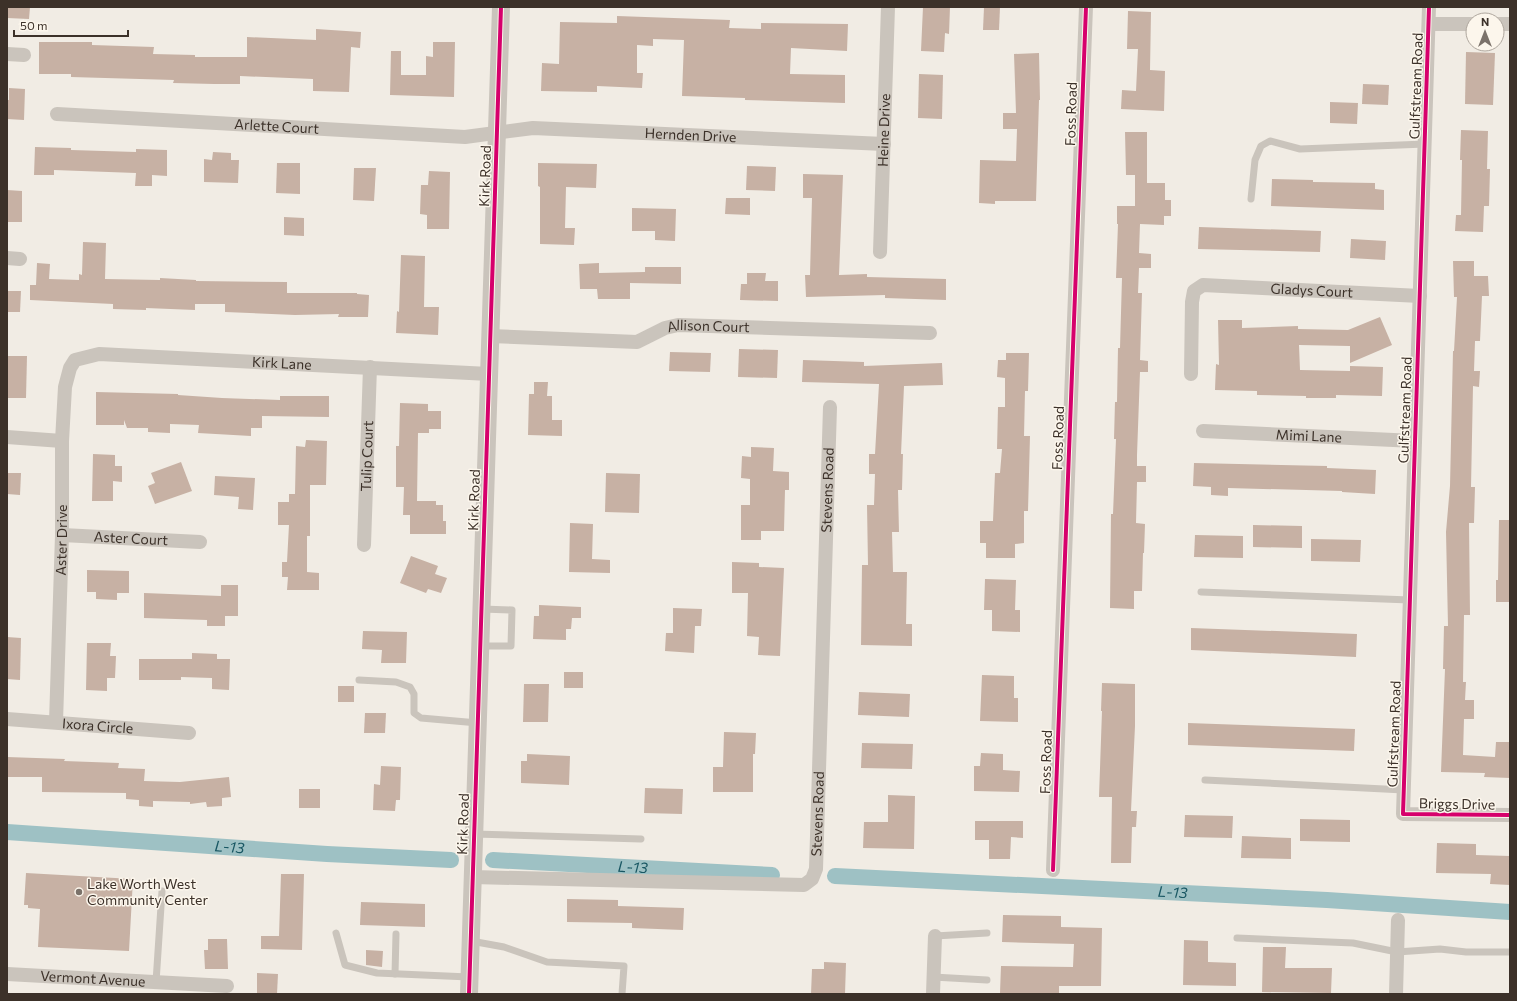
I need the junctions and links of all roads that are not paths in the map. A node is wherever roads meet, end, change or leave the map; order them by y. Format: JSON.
{"nodes":[{"id":1,"x":501,"y":7,"type":"edge"},
{"id":2,"x":888,"y":7,"type":"edge"},
{"id":3,"x":1086,"y":7,"type":"edge"},
{"id":4,"x":1429,"y":7,"type":"edge"},
{"id":5,"x":1429,"y":24,"type":"junction"},
{"id":6,"x":1465,"y":24,"type":"edge"},
{"id":7,"x":7,"y":54,"type":"edge"},
{"id":8,"x":24,"y":55,"type":"dead end"},
{"id":9,"x":57,"y":114,"type":"dead end"},
{"id":10,"x":497,"y":132,"type":"junction"},
{"id":11,"x":884,"y":144,"type":"junction"},
{"id":12,"x":1425,"y":144,"type":"junction"},
{"id":13,"x":1251,"y":199,"type":"dead end"},
{"id":14,"x":880,"y":252,"type":"dead end"},
{"id":15,"x":1420,"y":296,"type":"junction"},
{"id":16,"x":930,"y":333,"type":"dead end"},
{"id":17,"x":490,"y":336,"type":"junction"},
{"id":18,"x":76,"y":360,"type":"joint"},
{"id":19,"x":370,"y":367,"type":"junction"},
{"id":20,"x":489,"y":374,"type":"junction"},
{"id":21,"x":1191,"y":374,"type":"dead end"},
{"id":22,"x":830,"y":407,"type":"dead end"},
{"id":23,"x":1203,"y":431,"type":"dead end"},
{"id":24,"x":7,"y":437,"type":"edge"},
{"id":25,"x":62,"y":440,"type":"junction"},
{"id":26,"x":1415,"y":441,"type":"junction"},
{"id":27,"x":62,"y":535,"type":"junction"},
{"id":28,"x":200,"y":542,"type":"dead end"},
{"id":29,"x":364,"y":545,"type":"dead end"},
{"id":30,"x":1200,"y":592,"type":"dead end"},
{"id":31,"x":1410,"y":600,"type":"junction"},
{"id":32,"x":482,"y":609,"type":"junction"},
{"id":33,"x":480,"y":646,"type":"junction"},
{"id":34,"x":359,"y":680,"type":"dead end"},
{"id":35,"x":7,"y":719,"type":"edge"},
{"id":36,"x":56,"y":722,"type":"junction"},
{"id":37,"x":478,"y":723,"type":"junction"},
{"id":38,"x":189,"y":733,"type":"dead end"},
{"id":39,"x":1205,"y":780,"type":"dead end"},
{"id":40,"x":1404,"y":790,"type":"junction"},
{"id":41,"x":1403,"y":814,"type":"joint"},
{"id":42,"x":1510,"y":815,"type":"edge"},
{"id":43,"x":474,"y":834,"type":"junction"},
{"id":44,"x":641,"y":838,"type":"dead end"},
{"id":45,"x":1053,"y":870,"type":"dead end"},
{"id":46,"x":473,"y":877,"type":"junction"},
{"id":47,"x":162,"y":891,"type":"dead end"},
{"id":48,"x":1398,"y":920,"type":"dead end"},
{"id":49,"x":336,"y":933,"type":"dead end"},
{"id":50,"x":987,"y":933,"type":"dead end"},
{"id":51,"x":396,"y":934,"type":"dead end"},
{"id":52,"x":935,"y":936,"type":"joint"},
{"id":53,"x":1237,"y":938,"type":"dead end"},
{"id":54,"x":471,"y":940,"type":"junction"},
{"id":55,"x":1397,"y":952,"type":"junction"},
{"id":56,"x":1510,"y":952,"type":"edge"},
{"id":57,"x":7,"y":974,"type":"edge"},
{"id":58,"x":395,"y":974,"type":"junction"},
{"id":59,"x":934,"y":978,"type":"junction"},
{"id":60,"x":987,"y":980,"type":"dead end"},
{"id":61,"x":156,"y":982,"type":"junction"},
{"id":62,"x":227,"y":986,"type":"dead end"},
{"id":63,"x":469,"y":986,"type":"edge"},
{"id":64,"x":622,"y":994,"type":"edge"},
{"id":65,"x":933,"y":994,"type":"edge"},
{"id":66,"x":1396,"y":994,"type":"edge"}],
"edges":[{"from":1,"to":10,"type":"street","name":"Kirk Road"},
{"from":2,"to":11,"type":"street","name":"Heine Drive"},
{"from":3,"to":45,"type":"street","name":"Foss Road"},
{"from":4,"to":5,"type":"street","name":"Gulfstream Road"},
{"from":5,"to":6,"type":"street"},
{"from":5,"to":12,"type":"street","name":"Gulfstream Road"},
{"from":7,"to":8,"type":"street"},
{"from":9,"to":10,"type":"street","name":"Arlette Court"},
{"from":10,"to":11,"type":"street","name":"Hernden Drive"},
{"from":10,"to":17,"type":"street","name":"Kirk Road"},
{"from":11,"to":14,"type":"street","name":"Heine Drive"},
{"from":12,"to":13,"type":"lane"},
{"from":12,"to":15,"type":"street","name":"Gulfstream Road"},
{"from":15,"to":21,"type":"street","name":"Gladys Court"},
{"from":15,"to":26,"type":"street","name":"Gulfstream Road"},
{"from":16,"to":17,"type":"street","name":"Allison Court"},
{"from":17,"to":20,"type":"street","name":"Kirk Road"},
{"from":18,"to":19,"type":"street","name":"Kirk Lane"},
{"from":18,"to":25,"type":"street","name":"Aster Drive"},
{"from":19,"to":20,"type":"street","name":"Kirk Lane"},
{"from":19,"to":29,"type":"street","name":"Tulip Court"},
{"from":20,"to":32,"type":"street","name":"Kirk Road"},
{"from":22,"to":46,"type":"street","name":"Stevens Road"},
{"from":23,"to":26,"type":"street","name":"Mimi Lane"},
{"from":24,"to":25,"type":"street"},
{"from":25,"to":27,"type":"street","name":"Aster Drive"},
{"from":26,"to":31,"type":"street","name":"Gulfstream Road"},
{"from":27,"to":28,"type":"street","name":"Aster Court"},
{"from":27,"to":36,"type":"street","name":"Aster Drive"},
{"from":30,"to":31,"type":"lane"},
{"from":31,"to":40,"type":"street","name":"Gulfstream Road"},
{"from":32,"to":33,"type":"street","name":"Kirk Road"},
{"from":32,"to":33,"type":"lane"},
{"from":33,"to":37,"type":"street","name":"Kirk Road"},
{"from":34,"to":37,"type":"lane"},
{"from":35,"to":36,"type":"street","name":"Ixora Circle"},
{"from":36,"to":38,"type":"street","name":"Ixora Circle"},
{"from":37,"to":43,"type":"street","name":"Kirk Road"},
{"from":39,"to":40,"type":"lane"},
{"from":40,"to":41,"type":"street","name":"Gulfstream Road"},
{"from":41,"to":42,"type":"street","name":"Briggs Drive"},
{"from":43,"to":44,"type":"lane"},
{"from":43,"to":46,"type":"street","name":"Kirk Road"},
{"from":46,"to":54,"type":"street","name":"Kirk Road"},
{"from":47,"to":61,"type":"lane"},
{"from":48,"to":55,"type":"street"},
{"from":49,"to":58,"type":"lane"},
{"from":50,"to":52,"type":"lane"},
{"from":51,"to":58,"type":"lane"},
{"from":52,"to":59,"type":"street"},
{"from":53,"to":55,"type":"lane"},
{"from":54,"to":63,"type":"street","name":"Kirk Road"},
{"from":54,"to":64,"type":"lane"},
{"from":55,"to":56,"type":"lane"},
{"from":55,"to":66,"type":"street"},
{"from":57,"to":61,"type":"street","name":"Vermont Avenue"},
{"from":58,"to":63,"type":"lane"},
{"from":59,"to":60,"type":"lane"},
{"from":59,"to":65,"type":"street"},
{"from":61,"to":62,"type":"street","name":"Vermont Avenue"}]}
